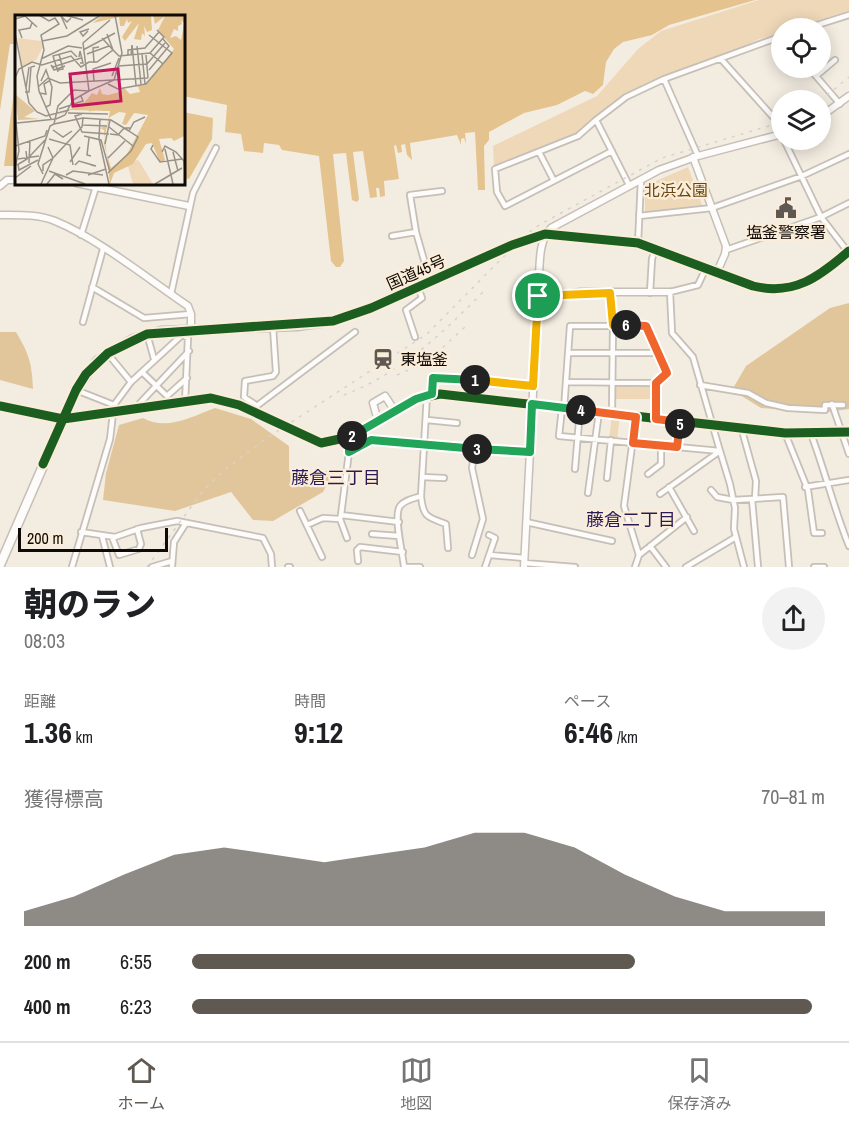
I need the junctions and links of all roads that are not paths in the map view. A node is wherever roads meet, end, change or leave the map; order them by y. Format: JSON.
{"nodes":[{"id":1,"x":849,"y":15,"type":"edge"},
{"id":2,"x":831,"y":21,"type":"edge"},
{"id":3,"x":771,"y":39,"type":"edge"},
{"id":4,"x":721,"y":59,"type":"junction"},
{"id":5,"x":835,"y":60,"type":"dead end"},
{"id":6,"x":831,"y":63,"type":"edge"},
{"id":7,"x":818,"y":78,"type":"edge"},
{"id":8,"x":664,"y":79,"type":"junction"},
{"id":9,"x":848,"y":99,"type":"edge"},
{"id":10,"x":840,"y":104,"type":"junction"},
{"id":11,"x":831,"y":110,"type":"edge"},
{"id":12,"x":771,"y":115,"type":"edge"},
{"id":13,"x":596,"y":120,"type":"junction"},
{"id":14,"x":771,"y":137,"type":"edge"},
{"id":15,"x":216,"y":148,"type":"dead end"},
{"id":16,"x":789,"y":150,"type":"edge"},
{"id":17,"x":612,"y":151,"type":"junction"},
{"id":18,"x":539,"y":152,"type":"junction"},
{"id":19,"x":849,"y":154,"type":"edge"},
{"id":20,"x":696,"y":157,"type":"junction"},
{"id":21,"x":802,"y":176,"type":"junction"},
{"id":22,"x":640,"y":179,"type":"junction"},
{"id":23,"x":15,"y":180,"type":"edge"},
{"id":24,"x":554,"y":181,"type":"junction"},
{"id":25,"x":81,"y":184,"type":"edge"},
{"id":26,"x":629,"y":185,"type":"junction"},
{"id":27,"x":0,"y":186,"type":"edge"},
{"id":28,"x":96,"y":187,"type":"junction"},
{"id":29,"x":442,"y":190,"type":"dead end"},
{"id":30,"x":849,"y":203,"type":"edge"},
{"id":31,"x":189,"y":206,"type":"junction"},
{"id":32,"x":712,"y":208,"type":"junction"},
{"id":33,"x":0,"y":215,"type":"edge"},
{"id":34,"x":639,"y":216,"type":"junction"},
{"id":35,"x":821,"y":217,"type":"junction"},
{"id":36,"x":416,"y":232,"type":"junction"},
{"id":37,"x":545,"y":234,"type":"junction"},
{"id":38,"x":81,"y":235,"type":"junction"},
{"id":39,"x":392,"y":236,"type":"dead end"},
{"id":40,"x":638,"y":243,"type":"junction"},
{"id":41,"x":103,"y":249,"type":"junction"},
{"id":42,"x":655,"y":249,"type":"junction"},
{"id":43,"x":726,"y":250,"type":"junction"},
{"id":44,"x":848,"y":251,"type":"edge"},
{"id":45,"x":706,"y":268,"type":"junction"},
{"id":46,"x":717,"y":272,"type":"junction"},
{"id":47,"x":430,"y":281,"type":"junction"},
{"id":48,"x":92,"y":287,"type":"junction"},
{"id":49,"x":418,"y":287,"type":"junction"},
{"id":50,"x":670,"y":292,"type":"junction"},
{"id":51,"x":610,"y":293,"type":"junction"},
{"id":52,"x":650,"y":293,"type":"junction"},
{"id":53,"x":171,"y":294,"type":"junction"},
{"id":54,"x":538,"y":296,"type":"junction"},
{"id":55,"x":191,"y":314,"type":"junction"},
{"id":56,"x":83,"y":322,"type":"dead end"},
{"id":57,"x":613,"y":325,"type":"junction"},
{"id":58,"x":273,"y":327,"type":"junction"},
{"id":59,"x":185,"y":332,"type":"junction"},
{"id":60,"x":355,"y":332,"type":"dead end"},
{"id":61,"x":147,"y":334,"type":"junction"},
{"id":62,"x":415,"y":337,"type":"dead end"},
{"id":63,"x":189,"y":351,"type":"junction"},
{"id":64,"x":108,"y":353,"type":"junction"},
{"id":65,"x":568,"y":353,"type":"junction"},
{"id":66,"x":656,"y":353,"type":"junction"},
{"id":67,"x":612,"y":354,"type":"junction"},
{"id":68,"x":154,"y":359,"type":"junction"},
{"id":69,"x":142,"y":372,"type":"junction"},
{"id":70,"x":187,"y":378,"type":"junction"},
{"id":71,"x":131,"y":382,"type":"junction"},
{"id":72,"x":566,"y":382,"type":"junction"},
{"id":73,"x":612,"y":383,"type":"junction"},
{"id":74,"x":656,"y":383,"type":"junction"},
{"id":75,"x":700,"y":385,"type":"junction"},
{"id":76,"x":155,"y":386,"type":"junction"},
{"id":77,"x":533,"y":386,"type":"junction"},
{"id":78,"x":76,"y":390,"type":"junction"},
{"id":79,"x":429,"y":394,"type":"junction"},
{"id":80,"x":185,"y":402,"type":"junction"},
{"id":81,"x":532,"y":404,"type":"junction"},
{"id":82,"x":832,"y":404,"type":"junction"},
{"id":83,"x":114,"y":405,"type":"junction"},
{"id":84,"x":256,"y":405,"type":"junction"},
{"id":85,"x":843,"y":405,"type":"dead end"},
{"id":86,"x":0,"y":406,"type":"edge"},
{"id":87,"x":139,"y":409,"type":"junction"},
{"id":88,"x":398,"y":409,"type":"junction"},
{"id":89,"x":563,"y":409,"type":"junction"},
{"id":90,"x":580,"y":410,"type":"junction"},
{"id":91,"x":250,"y":411,"type":"junction"},
{"id":92,"x":599,"y":412,"type":"junction"},
{"id":93,"x":112,"y":413,"type":"junction"},
{"id":94,"x":612,"y":414,"type":"junction"},
{"id":95,"x":636,"y":417,"type":"junction"},
{"id":96,"x":63,"y":419,"type":"junction"},
{"id":97,"x":656,"y":419,"type":"junction"},
{"id":98,"x":427,"y":420,"type":"junction"},
{"id":99,"x":378,"y":421,"type":"junction"},
{"id":100,"x":680,"y":422,"type":"junction"},
{"id":101,"x":457,"y":423,"type":"dead end"},
{"id":102,"x":713,"y":425,"type":"junction"},
{"id":103,"x":741,"y":427,"type":"junction"},
{"id":104,"x":841,"y":432,"type":"junction"},
{"id":105,"x":849,"y":432,"type":"edge"},
{"id":106,"x":785,"y":433,"type":"junction"},
{"id":107,"x":811,"y":434,"type":"junction"},
{"id":108,"x":349,"y":437,"type":"junction"},
{"id":109,"x":578,"y":437,"type":"junction"},
{"id":110,"x":596,"y":439,"type":"junction"},
{"id":111,"x":611,"y":440,"type":"junction"},
{"id":112,"x":633,"y":443,"type":"junction"},
{"id":113,"x":424,"y":445,"type":"junction"},
{"id":114,"x":661,"y":445,"type":"junction"},
{"id":115,"x":677,"y":447,"type":"junction"},
{"id":116,"x":475,"y":448,"type":"junction"},
{"id":117,"x":720,"y":451,"type":"junction"},
{"id":118,"x":349,"y":452,"type":"junction"},
{"id":119,"x":530,"y":452,"type":"junction"},
{"id":120,"x":849,"y":454,"type":"edge"},
{"id":121,"x":575,"y":469,"type":"dead end"},
{"id":122,"x":648,"y":474,"type":"dead end"},
{"id":123,"x":422,"y":477,"type":"junction"},
{"id":124,"x":444,"y":478,"type":"dead end"},
{"id":125,"x":607,"y":478,"type":"dead end"},
{"id":126,"x":849,"y":480,"type":"edge"},
{"id":127,"x":829,"y":483,"type":"junction"},
{"id":128,"x":669,"y":487,"type":"junction"},
{"id":129,"x":805,"y":487,"type":"junction"},
{"id":130,"x":711,"y":490,"type":"dead end"},
{"id":131,"x":588,"y":493,"type":"dead end"},
{"id":132,"x":660,"y":494,"type":"dead end"},
{"id":133,"x":421,"y":495,"type":"junction"},
{"id":134,"x":754,"y":499,"type":"junction"},
{"id":135,"x":733,"y":500,"type":"junction"},
{"id":136,"x":300,"y":510,"type":"dead end"},
{"id":137,"x":340,"y":517,"type":"junction"},
{"id":138,"x":687,"y":517,"type":"junction"},
{"id":139,"x":399,"y":522,"type":"junction"},
{"id":140,"x":526,"y":522,"type":"junction"},
{"id":141,"x":186,"y":524,"type":"junction"},
{"id":142,"x":307,"y":525,"type":"junction"},
{"id":143,"x":137,"y":529,"type":"junction"},
{"id":144,"x":81,"y":531,"type":"junction"},
{"id":145,"x":694,"y":531,"type":"dead end"},
{"id":146,"x":822,"y":533,"type":"dead end"},
{"id":147,"x":372,"y":534,"type":"dead end"},
{"id":148,"x":489,"y":535,"type":"dead end"},
{"id":149,"x":102,"y":536,"type":"junction"},
{"id":150,"x":399,"y":536,"type":"junction"},
{"id":151,"x":112,"y":537,"type":"junction"},
{"id":152,"x":736,"y":537,"type":"junction"},
{"id":153,"x":347,"y":538,"type":"dead end"},
{"id":154,"x":612,"y":541,"type":"dead end"},
{"id":155,"x":650,"y":546,"type":"junction"},
{"id":156,"x":849,"y":546,"type":"edge"},
{"id":157,"x":448,"y":548,"type":"dead end"},
{"id":158,"x":403,"y":552,"type":"junction"},
{"id":159,"x":472,"y":555,"type":"dead end"},
{"id":160,"x":490,"y":555,"type":"junction"},
{"id":161,"x":639,"y":555,"type":"junction"},
{"id":162,"x":322,"y":557,"type":"dead end"},
{"id":163,"x":358,"y":561,"type":"dead end"},
{"id":164,"x":524,"y":563,"type":"edge"},
{"id":165,"x":172,"y":564,"type":"edge"},
{"id":166,"x":0,"y":565,"type":"edge"},
{"id":167,"x":72,"y":567,"type":"edge"},
{"id":168,"x":110,"y":567,"type":"edge"},
{"id":169,"x":152,"y":567,"type":"edge"},
{"id":170,"x":272,"y":567,"type":"edge"},
{"id":171,"x":420,"y":567,"type":"edge"},
{"id":172,"x":485,"y":567,"type":"edge"},
{"id":173,"x":575,"y":567,"type":"edge"},
{"id":174,"x":635,"y":567,"type":"edge"},
{"id":175,"x":666,"y":567,"type":"edge"},
{"id":176,"x":686,"y":567,"type":"edge"},
{"id":177,"x":744,"y":567,"type":"edge"},
{"id":178,"x":758,"y":567,"type":"edge"},
{"id":179,"x":789,"y":567,"type":"edge"},
{"id":180,"x":814,"y":567,"type":"edge"},
{"id":181,"x":824,"y":567,"type":"edge"}],
"edges":[{"from":1,"to":2,"type":"street"},
{"from":3,"to":4,"type":"street"},
{"from":4,"to":8,"type":"street"},
{"from":4,"to":12,"type":"street"},
{"from":5,"to":6,"type":"street"},
{"from":7,"to":10,"type":"street"},
{"from":8,"to":13,"type":"street"},
{"from":8,"to":20,"type":"street"},
{"from":9,"to":10,"type":"street"},
{"from":10,"to":11,"type":"street"},
{"from":13,"to":17,"type":"street"},
{"from":13,"to":18,"type":"street"},
{"from":14,"to":20,"type":"street"},
{"from":15,"to":31,"type":"street"},
{"from":16,"to":21,"type":"street"},
{"from":17,"to":24,"type":"street"},
{"from":17,"to":26,"type":"street"},
{"from":18,"to":24,"type":"street"},
{"from":18,"to":24,"type":"street"},
{"from":19,"to":21,"type":"street"},
{"from":20,"to":22,"type":"street"},
{"from":20,"to":32,"type":"street"},
{"from":21,"to":32,"type":"street"},
{"from":21,"to":35,"type":"street"},
{"from":22,"to":26,"type":"street"},
{"from":22,"to":34,"type":"street"},
{"from":23,"to":27,"type":"street"},
{"from":25,"to":28,"type":"street"},
{"from":26,"to":37,"type":"street"},
{"from":28,"to":31,"type":"street"},
{"from":28,"to":38,"type":"street"},
{"from":29,"to":36,"type":"street"},
{"from":30,"to":35,"type":"street"},
{"from":31,"to":53,"type":"street"},
{"from":32,"to":34,"type":"street"},
{"from":32,"to":43,"type":"street"},
{"from":33,"to":38,"type":"street"},
{"from":34,"to":40,"type":"street"},
{"from":35,"to":43,"type":"street"},
{"from":35,"to":44,"type":"street"},
{"from":36,"to":39,"type":"street"},
{"from":36,"to":47,"type":"street"},
{"from":37,"to":40,"type":"highway","name":"国道45号"},
{"from":37,"to":47,"type":"highway","name":"国道45号"},
{"from":37,"to":54,"type":"street"},
{"from":38,"to":41,"type":"street"},
{"from":40,"to":42,"type":"highway","name":"国道45号"},
{"from":41,"to":48,"type":"street"},
{"from":41,"to":53,"type":"street"},
{"from":42,"to":45,"type":"highway","name":"国道45号"},
{"from":42,"to":52,"type":"street"},
{"from":43,"to":46,"type":"street"},
{"from":44,"to":46,"type":"highway","name":"国道45号"},
{"from":45,"to":46,"type":"highway","name":"国道45号"},
{"from":45,"to":50,"type":"street"},
{"from":47,"to":49,"type":"highway","name":"国道45号"},
{"from":48,"to":55,"type":"street"},
{"from":48,"to":56,"type":"street"},
{"from":49,"to":58,"type":"highway","name":"国道45号"},
{"from":49,"to":62,"type":"street"},
{"from":50,"to":52,"type":"street"},
{"from":50,"to":75,"type":"street"},
{"from":51,"to":52,"type":"street"},
{"from":51,"to":54,"type":"street"},
{"from":51,"to":57,"type":"street"},
{"from":53,"to":55,"type":"street"},
{"from":54,"to":77,"type":"street"},
{"from":55,"to":59,"type":"street"},
{"from":57,"to":65,"type":"street"},
{"from":57,"to":66,"type":"street"},
{"from":57,"to":67,"type":"street"},
{"from":58,"to":59,"type":"highway","name":"国道45号"},
{"from":58,"to":84,"type":"street"},
{"from":59,"to":61,"type":"highway","name":"国道45号"},
{"from":59,"to":63,"type":"street"},
{"from":59,"to":68,"type":"street"},
{"from":60,"to":84,"type":"street"},
{"from":61,"to":64,"type":"highway","name":"国道45号"},
{"from":61,"to":68,"type":"street"},
{"from":63,"to":70,"type":"street"},
{"from":63,"to":76,"type":"street"},
{"from":64,"to":71,"type":"street"},
{"from":64,"to":78,"type":"highway","name":"国道45号"},
{"from":65,"to":67,"type":"street"},
{"from":65,"to":72,"type":"street"},
{"from":66,"to":67,"type":"street"},
{"from":66,"to":74,"type":"street"},
{"from":67,"to":73,"type":"street"},
{"from":68,"to":69,"type":"street"},
{"from":69,"to":71,"type":"street"},
{"from":69,"to":76,"type":"street"},
{"from":70,"to":76,"type":"street"},
{"from":70,"to":80,"type":"street"},
{"from":71,"to":83,"type":"street"},
{"from":72,"to":73,"type":"street"},
{"from":72,"to":89,"type":"street"},
{"from":73,"to":74,"type":"street"},
{"from":73,"to":94,"type":"street"},
{"from":74,"to":97,"type":"street"},
{"from":75,"to":82,"type":"street"},
{"from":75,"to":102,"type":"street"},
{"from":76,"to":87,"type":"street"},
{"from":77,"to":79,"type":"street"},
{"from":77,"to":81,"type":"street"},
{"from":78,"to":83,"type":"street"},
{"from":78,"to":96,"type":"highway","name":"国道45号"},
{"from":79,"to":81,"type":"street"},
{"from":79,"to":88,"type":"street"},
{"from":79,"to":98,"type":"street"},
{"from":80,"to":87,"type":"street"},
{"from":80,"to":91,"type":"street"},
{"from":81,"to":89,"type":"street"},
{"from":81,"to":119,"type":"street"},
{"from":82,"to":85,"type":"street"},
{"from":82,"to":104,"type":"street"},
{"from":83,"to":93,"type":"street"},
{"from":84,"to":91,"type":"street"},
{"from":86,"to":96,"type":"street"},
{"from":87,"to":93,"type":"street"},
{"from":88,"to":99,"type":"street"},
{"from":88,"to":99,"type":"street"},
{"from":89,"to":90,"type":"street"},
{"from":89,"to":109,"type":"street"},
{"from":90,"to":92,"type":"street"},
{"from":90,"to":109,"type":"street"},
{"from":91,"to":108,"type":"street"},
{"from":92,"to":94,"type":"street"},
{"from":92,"to":110,"type":"street"},
{"from":93,"to":96,"type":"street"},
{"from":93,"to":144,"type":"street"},
{"from":94,"to":95,"type":"street"},
{"from":95,"to":97,"type":"street"},
{"from":95,"to":112,"type":"street"},
{"from":96,"to":166,"type":"highway","name":"国道45号"},
{"from":97,"to":100,"type":"street"},
{"from":98,"to":101,"type":"street"},
{"from":98,"to":113,"type":"street"},
{"from":99,"to":108,"type":"street"},
{"from":100,"to":102,"type":"street"},
{"from":100,"to":115,"type":"street"},
{"from":102,"to":103,"type":"street"},
{"from":102,"to":117,"type":"street"},
{"from":103,"to":106,"type":"street"},
{"from":103,"to":134,"type":"street"},
{"from":104,"to":105,"type":"street"},
{"from":104,"to":107,"type":"street"},
{"from":104,"to":120,"type":"street"},
{"from":106,"to":107,"type":"street"},
{"from":106,"to":129,"type":"street"},
{"from":107,"to":127,"type":"street"},
{"from":108,"to":118,"type":"street"},
{"from":109,"to":110,"type":"street"},
{"from":109,"to":121,"type":"street"},
{"from":110,"to":111,"type":"street"},
{"from":110,"to":131,"type":"street"},
{"from":111,"to":112,"type":"street"},
{"from":111,"to":125,"type":"street"},
{"from":112,"to":114,"type":"street"},
{"from":112,"to":161,"type":"street"},
{"from":113,"to":116,"type":"street"},
{"from":113,"to":118,"type":"street"},
{"from":113,"to":123,"type":"street"},
{"from":114,"to":115,"type":"street"},
{"from":114,"to":122,"type":"street"},
{"from":115,"to":117,"type":"street"},
{"from":116,"to":119,"type":"street"},
{"from":116,"to":159,"type":"street"},
{"from":117,"to":128,"type":"street"},
{"from":117,"to":135,"type":"street"},
{"from":118,"to":137,"type":"street"},
{"from":119,"to":140,"type":"street"},
{"from":123,"to":124,"type":"street"},
{"from":123,"to":133,"type":"street"},
{"from":126,"to":127,"type":"street"},
{"from":127,"to":129,"type":"street"},
{"from":127,"to":156,"type":"street"},
{"from":128,"to":132,"type":"street"},
{"from":128,"to":138,"type":"street"},
{"from":129,"to":146,"type":"street"},
{"from":130,"to":135,"type":"street"},
{"from":133,"to":139,"type":"street"},
{"from":133,"to":157,"type":"street"},
{"from":134,"to":135,"type":"street"},
{"from":134,"to":178,"type":"street"},
{"from":134,"to":179,"type":"street"},
{"from":135,"to":152,"type":"street"},
{"from":136,"to":142,"type":"street"},
{"from":137,"to":139,"type":"street"},
{"from":137,"to":142,"type":"street"},
{"from":137,"to":153,"type":"street"},
{"from":138,"to":145,"type":"street"},
{"from":138,"to":155,"type":"street"},
{"from":139,"to":150,"type":"street"},
{"from":140,"to":154,"type":"street"},
{"from":140,"to":164,"type":"street"},
{"from":141,"to":143,"type":"street"},
{"from":141,"to":165,"type":"street"},
{"from":141,"to":170,"type":"street"},
{"from":142,"to":162,"type":"street"},
{"from":143,"to":151,"type":"street"},
{"from":143,"to":151,"type":"street"},
{"from":144,"to":149,"type":"street"},
{"from":144,"to":167,"type":"street"},
{"from":147,"to":150,"type":"street"},
{"from":148,"to":160,"type":"street"},
{"from":149,"to":151,"type":"street"},
{"from":149,"to":168,"type":"street"},
{"from":150,"to":158,"type":"street"},
{"from":152,"to":176,"type":"street"},
{"from":152,"to":177,"type":"street"},
{"from":155,"to":161,"type":"street"},
{"from":155,"to":175,"type":"street"},
{"from":158,"to":163,"type":"street"},
{"from":158,"to":171,"type":"street"},
{"from":160,"to":164,"type":"street"},
{"from":160,"to":172,"type":"street"},
{"from":161,"to":174,"type":"street"},
{"from":164,"to":173,"type":"street"},
{"from":165,"to":169,"type":"street"},
{"from":180,"to":181,"type":"street"}]}
